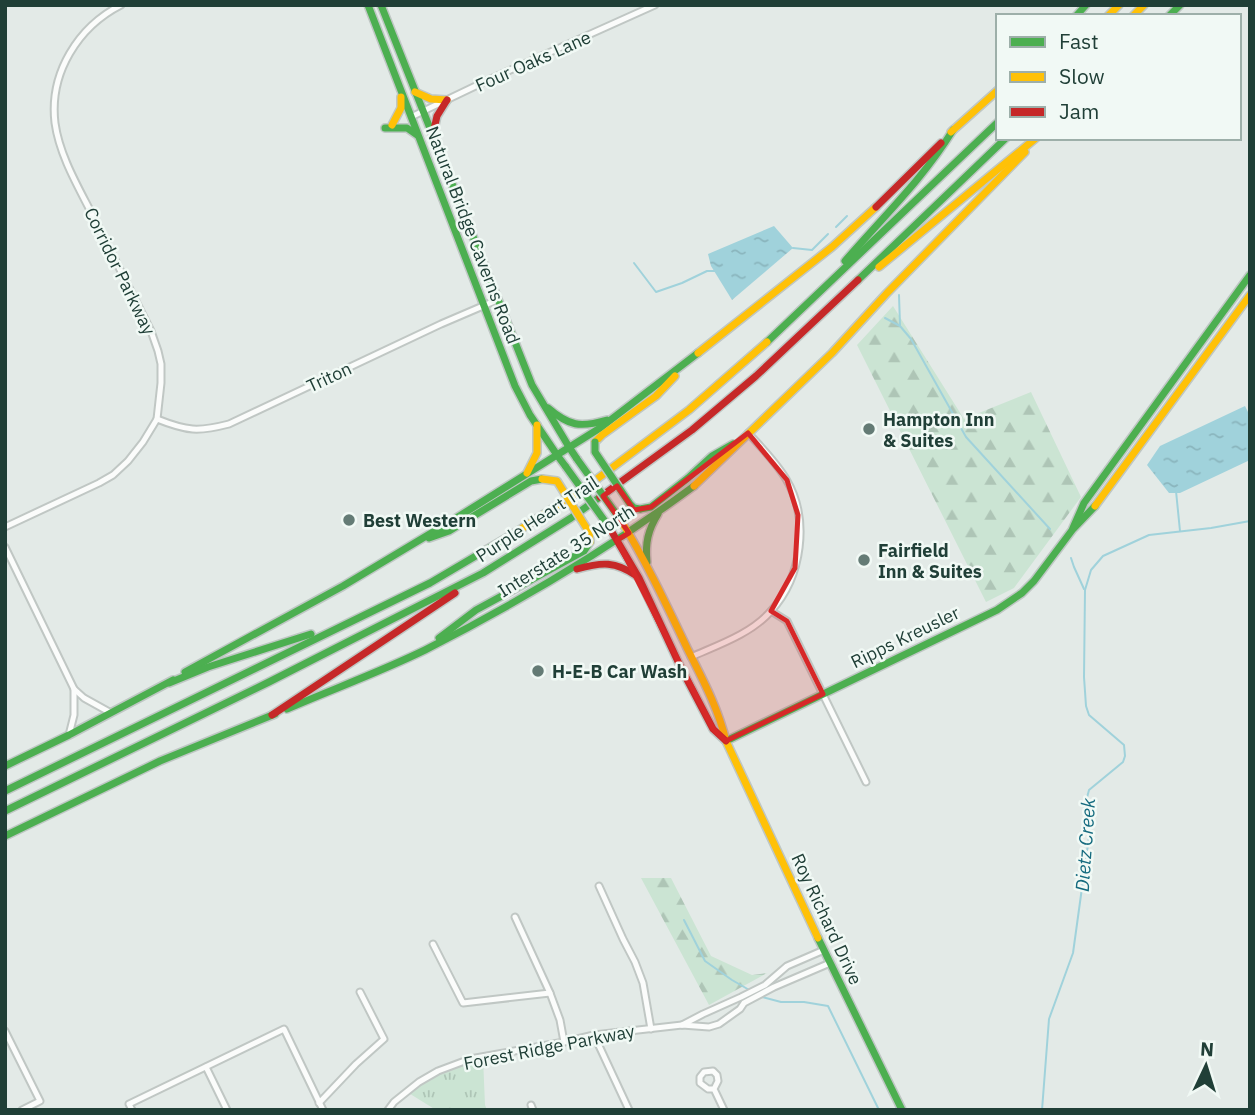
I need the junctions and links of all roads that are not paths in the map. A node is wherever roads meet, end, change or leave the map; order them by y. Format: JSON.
{"nodes":[{"id":1,"x":121,"y":5,"type":"edge"},
{"id":2,"x":368,"y":5,"type":"edge"},
{"id":3,"x":381,"y":5,"type":"edge"},
{"id":4,"x":655,"y":5,"type":"edge"},
{"id":5,"x":400,"y":89,"type":"junction"},
{"id":6,"x":415,"y":92,"type":"junction"},
{"id":7,"x":996,"y":92,"type":"edge"},
{"id":8,"x":447,"y":100,"type":"junction"},
{"id":9,"x":422,"y":112,"type":"junction"},
{"id":10,"x":411,"y":117,"type":"junction"},
{"id":11,"x":996,"y":124,"type":"edge"},
{"id":12,"x":953,"y":130,"type":"junction"},
{"id":13,"x":419,"y":136,"type":"junction"},
{"id":14,"x":433,"y":139,"type":"junction"},
{"id":15,"x":1004,"y":140,"type":"edge"},
{"id":16,"x":1035,"y":140,"type":"edge"},
{"id":17,"x":1035,"y":140,"type":"edge"},
{"id":18,"x":1250,"y":275,"type":"edge"},
{"id":19,"x":818,"y":294,"type":"junction"},
{"id":20,"x":1250,"y":295,"type":"edge"},
{"id":21,"x":840,"y":298,"type":"junction"},
{"id":22,"x":497,"y":300,"type":"junction"},
{"id":23,"x":484,"y":306,"type":"junction"},
{"id":24,"x":700,"y":350,"type":"junction"},
{"id":25,"x":540,"y":401,"type":"junction"},
{"id":26,"x":613,"y":418,"type":"junction"},
{"id":27,"x":157,"y":419,"type":"junction"},
{"id":28,"x":537,"y":424,"type":"junction"},
{"id":29,"x":748,"y":433,"type":"junction"},
{"id":30,"x":741,"y":440,"type":"junction"},
{"id":31,"x":569,"y":447,"type":"junction"},
{"id":32,"x":557,"y":455,"type":"junction"},
{"id":33,"x":527,"y":474,"type":"junction"},
{"id":34,"x":660,"y":511,"type":"junction"},
{"id":35,"x":620,"y":520,"type":"joint"},
{"id":36,"x":5,"y":527,"type":"edge"},
{"id":37,"x":609,"y":527,"type":"joint"},
{"id":38,"x":1073,"y":529,"type":"junction"},
{"id":39,"x":629,"y":533,"type":"junction"},
{"id":40,"x":617,"y":540,"type":"junction"},
{"id":41,"x":411,"y":545,"type":"junction"},
{"id":42,"x":5,"y":547,"type":"edge"},
{"id":43,"x":647,"y":566,"type":"junction"},
{"id":44,"x":569,"y":571,"type":"junction"},
{"id":45,"x":483,"y":573,"type":"junction"},
{"id":46,"x":639,"y":578,"type":"junction"},
{"id":47,"x":771,"y":611,"type":"junction"},
{"id":48,"x":352,"y":620,"type":"junction"},
{"id":49,"x":422,"y":651,"type":"junction"},
{"id":50,"x":691,"y":657,"type":"junction"},
{"id":51,"x":169,"y":682,"type":"junction"},
{"id":52,"x":74,"y":689,"type":"junction"},
{"id":53,"x":823,"y":694,"type":"junction"},
{"id":54,"x":111,"y":713,"type":"junction"},
{"id":55,"x":272,"y":715,"type":"junction"},
{"id":56,"x":69,"y":735,"type":"junction"},
{"id":57,"x":726,"y":741,"type":"junction"},
{"id":58,"x":5,"y":765,"type":"edge"},
{"id":59,"x":866,"y":782,"type":"dead end"},
{"id":60,"x":5,"y":791,"type":"edge"},
{"id":61,"x":5,"y":811,"type":"edge"},
{"id":62,"x":5,"y":836,"type":"edge"},
{"id":63,"x":599,"y":886,"type":"dead end"},
{"id":64,"x":515,"y":917,"type":"dead end"},
{"id":65,"x":433,"y":944,"type":"dead end"},
{"id":66,"x":824,"y":950,"type":"junction"},
{"id":67,"x":830,"y":963,"type":"junction"},
{"id":68,"x":360,"y":992,"type":"dead end"},
{"id":69,"x":550,"y":993,"type":"junction"},
{"id":70,"x":743,"y":1000,"type":"junction"},
{"id":71,"x":682,"y":1025,"type":"junction"},
{"id":72,"x":651,"y":1028,"type":"junction"},
{"id":73,"x":5,"y":1031,"type":"edge"},
{"id":74,"x":594,"y":1035,"type":"junction"},
{"id":75,"x":564,"y":1042,"type":"junction"},
{"id":76,"x":205,"y":1067,"type":"junction"},
{"id":77,"x":714,"y":1089,"type":"dead end"},
{"id":78,"x":319,"y":1103,"type":"junction"},
{"id":79,"x":130,"y":1107,"type":"edge"},
{"id":80,"x":22,"y":1110,"type":"edge"},
{"id":81,"x":227,"y":1110,"type":"edge"},
{"id":82,"x":323,"y":1110,"type":"edge"},
{"id":83,"x":388,"y":1110,"type":"edge"},
{"id":84,"x":629,"y":1110,"type":"edge"},
{"id":85,"x":724,"y":1110,"type":"edge"},
{"id":86,"x":902,"y":1110,"type":"edge"}],
"edges":[{"from":1,"to":27,"type":"street","name":"Corridor Parkway"},
{"from":2,"to":5,"type":"main road","name":"Natural Bridge Caverns Road"},
{"from":3,"to":6,"type":"main road","name":"Natural Bridge Caverns Road"},
{"from":4,"to":8,"type":"street","name":"Four Oaks Lane"},
{"from":5,"to":10,"type":"main road","name":"Natural Bridge Caverns Road"},
{"from":5,"to":13,"type":"main road"},
{"from":6,"to":8,"type":"main road"},
{"from":6,"to":9,"type":"main road","name":"Natural Bridge Caverns Road"},
{"from":7,"to":12,"type":"main road"},
{"from":8,"to":9,"type":"street","name":"Four Oaks Lane"},
{"from":8,"to":14,"type":"main road"},
{"from":9,"to":10,"type":"street","name":"Four Oaks Lane"},
{"from":9,"to":14,"type":"main road","name":"Natural Bridge Caverns Road"},
{"from":10,"to":13,"type":"main road","name":"Natural Bridge Caverns Road"},
{"from":11,"to":19,"type":"main road","name":"Purple Heart Trail"},
{"from":12,"to":19,"type":"main road"},
{"from":12,"to":24,"type":"main road"},
{"from":13,"to":23,"type":"main road","name":"Natural Bridge Caverns Road"},
{"from":14,"to":22,"type":"main road","name":"Natural Bridge Caverns Road"},
{"from":15,"to":21,"type":"main road","name":"Purple Heart Trail"},
{"from":16,"to":21,"type":"main road"},
{"from":17,"to":29,"type":"main road","name":"Interstate 35 North"},
{"from":18,"to":38,"type":"main road","name":"Ripps Kreusler"},
{"from":19,"to":48,"type":"main road","name":"Purple Heart Trail"},
{"from":20,"to":38,"type":"main road","name":"Ripps Kreusler"},
{"from":21,"to":45,"type":"main road","name":"Purple Heart Trail"},
{"from":22,"to":23,"type":"street","name":"Triton"},
{"from":22,"to":25,"type":"main road","name":"Natural Bridge Caverns Road"},
{"from":23,"to":27,"type":"street","name":"Triton"},
{"from":23,"to":28,"type":"main road","name":"Natural Bridge Caverns Road"},
{"from":24,"to":26,"type":"main road"},
{"from":24,"to":30,"type":"main road","bridge":true},
{"from":25,"to":26,"type":"main road"},
{"from":25,"to":31,"type":"main road","name":"Natural Bridge Caverns Road"},
{"from":26,"to":31,"type":"main road"},
{"from":27,"to":36,"type":"street","name":"Corridor Parkway"},
{"from":28,"to":32,"type":"main road","name":"Natural Bridge Caverns Road"},
{"from":28,"to":33,"type":"main road"},
{"from":29,"to":30,"type":"main road","name":"Interstate 35 North"},
{"from":29,"to":47,"type":"street"},
{"from":30,"to":34,"type":"main road","name":"Interstate 35 North"},
{"from":31,"to":32,"type":"main road"},
{"from":31,"to":35,"type":"main road","name":"Natural Bridge Caverns Road","bridge":true},
{"from":32,"to":33,"type":"main road"},
{"from":32,"to":37,"type":"main road","name":"Natural Bridge Caverns Road","bridge":true},
{"from":33,"to":41,"type":"main road"},
{"from":34,"to":39,"type":"main road","name":"Interstate 35 North"},
{"from":34,"to":43,"type":"main road"},
{"from":35,"to":39,"type":"main road","name":"Roy Richard Drive"},
{"from":37,"to":40,"type":"main road","name":"Roy Richard Drive"},
{"from":38,"to":53,"type":"main road","name":"Ripps Kreusler"},
{"from":39,"to":40,"type":"main road","name":"Interstate 35 North"},
{"from":39,"to":43,"type":"main road","name":"Roy Richard Drive"},
{"from":40,"to":44,"type":"main road","name":"Interstate 35 North"},
{"from":40,"to":46,"type":"main road","name":"Roy Richard Drive"},
{"from":41,"to":49,"type":"main road","bridge":true},
{"from":41,"to":51,"type":"main road"},
{"from":42,"to":52,"type":"street"},
{"from":43,"to":50,"type":"main road","name":"Roy Richard Drive"},
{"from":44,"to":46,"type":"main road"},
{"from":44,"to":49,"type":"main road","name":"Interstate 35 North"},
{"from":45,"to":55,"type":"main road"},
{"from":45,"to":61,"type":"main road","name":"Purple Heart Trail"},
{"from":46,"to":57,"type":"main road","name":"Roy Richard Drive"},
{"from":47,"to":50,"type":"street"},
{"from":47,"to":53,"type":"street"},
{"from":48,"to":51,"type":"main road"},
{"from":48,"to":60,"type":"main road","name":"Purple Heart Trail"},
{"from":49,"to":55,"type":"main road","name":"Interstate 35 North"},
{"from":50,"to":57,"type":"main road","name":"Roy Richard Drive"},
{"from":51,"to":54,"type":"main road"},
{"from":52,"to":54,"type":"street"},
{"from":52,"to":56,"type":"street"},
{"from":53,"to":57,"type":"main road","name":"Ripps Kreusler"},
{"from":53,"to":59,"type":"street"},
{"from":54,"to":56,"type":"main road"},
{"from":55,"to":62,"type":"main road","name":"Interstate 35 North"},
{"from":56,"to":58,"type":"main road"},
{"from":57,"to":66,"type":"main road","name":"Roy Richard Drive"},
{"from":63,"to":72,"type":"street"},
{"from":64,"to":69,"type":"street"},
{"from":65,"to":69,"type":"street"},
{"from":66,"to":67,"type":"main road","name":"Roy Richard Drive"},
{"from":66,"to":70,"type":"street","name":"Forest Ridge Parkway"},
{"from":67,"to":70,"type":"street","name":"Forest Ridge Parkway"},
{"from":67,"to":86,"type":"main road","name":"Roy Richard Drive"},
{"from":68,"to":78,"type":"street"},
{"from":69,"to":75,"type":"street"},
{"from":70,"to":71,"type":"street","name":"Forest Ridge Parkway"},
{"from":70,"to":71,"type":"street","name":"Forest Ridge Parkway"},
{"from":71,"to":72,"type":"street","name":"Forest Ridge Parkway"},
{"from":72,"to":74,"type":"street","name":"Forest Ridge Parkway"},
{"from":73,"to":80,"type":"street"},
{"from":74,"to":75,"type":"street","name":"Forest Ridge Parkway"},
{"from":74,"to":84,"type":"street"},
{"from":75,"to":83,"type":"street","name":"Forest Ridge Parkway"},
{"from":76,"to":78,"type":"street"},
{"from":76,"to":79,"type":"street"},
{"from":76,"to":81,"type":"street"},
{"from":77,"to":85,"type":"street"},
{"from":78,"to":82,"type":"street"}]}
